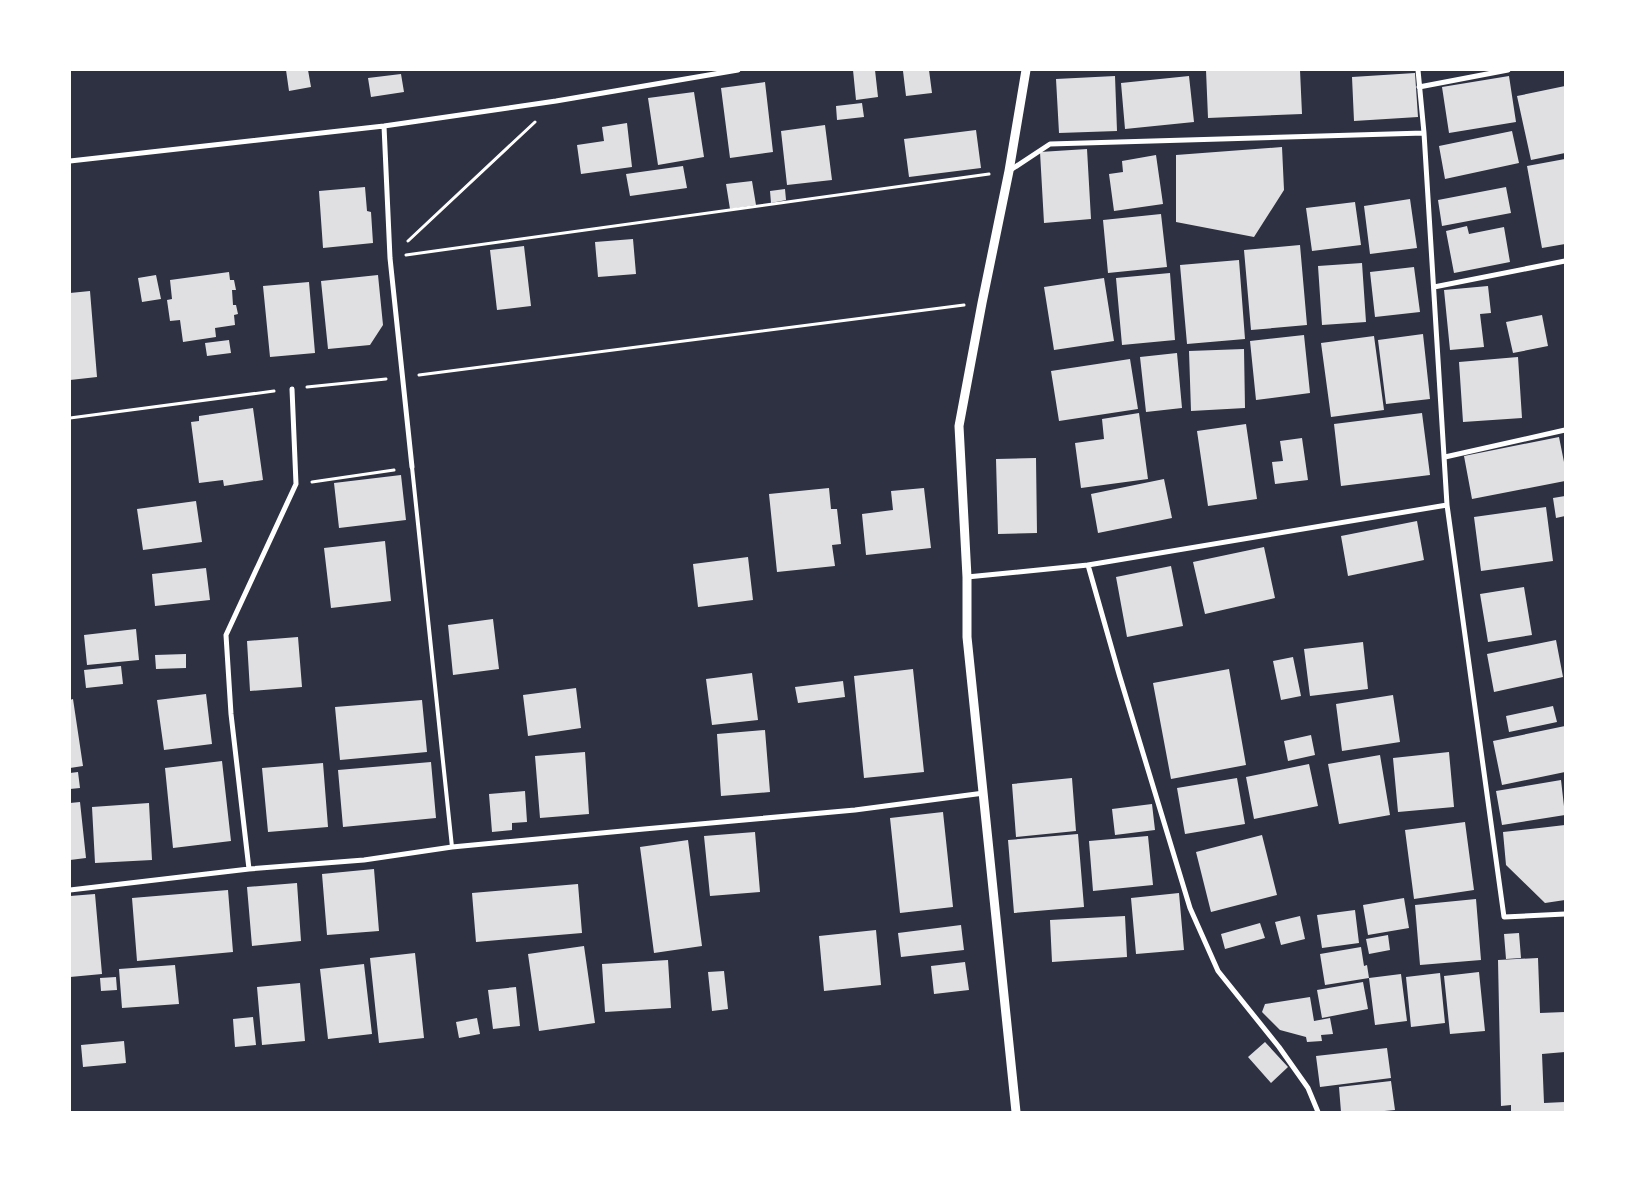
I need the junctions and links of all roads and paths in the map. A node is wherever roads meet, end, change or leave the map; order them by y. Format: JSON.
{"nodes":[{"id":1,"x":738,"y":70,"type":"edge"},
{"id":2,"x":1026,"y":70,"type":"edge"},
{"id":3,"x":1418,"y":70,"type":"edge"},
{"id":4,"x":1508,"y":70,"type":"edge"},
{"id":5,"x":1419,"y":87,"type":"junction"},
{"id":6,"x":556,"y":101,"type":"junction"},
{"id":7,"x":384,"y":126,"type":"junction"},
{"id":8,"x":1424,"y":133,"type":"junction"},
{"id":9,"x":70,"y":161,"type":"edge"},
{"id":10,"x":1009,"y":171,"type":"junction"},
{"id":11,"x":390,"y":258,"type":"junction"},
{"id":12,"x":1565,"y":261,"type":"edge"},
{"id":13,"x":1434,"y":288,"type":"junction"},
{"id":14,"x":982,"y":303,"type":"junction"},
{"id":15,"x":403,"y":377,"type":"junction"},
{"id":16,"x":292,"y":389,"type":"junction"},
{"id":17,"x":70,"y":418,"type":"edge"},
{"id":18,"x":1565,"y":430,"type":"edge"},
{"id":19,"x":1445,"y":457,"type":"junction"},
{"id":20,"x":412,"y":467,"type":"junction"},
{"id":21,"x":296,"y":484,"type":"junction"},
{"id":22,"x":1447,"y":506,"type":"junction"},
{"id":23,"x":1088,"y":565,"type":"junction"},
{"id":24,"x":967,"y":577,"type":"junction"},
{"id":25,"x":984,"y":793,"type":"junction"},
{"id":26,"x":452,"y":847,"type":"junction"},
{"id":27,"x":249,"y":869,"type":"junction"},
{"id":28,"x":70,"y":890,"type":"edge"},
{"id":29,"x":1565,"y":914,"type":"edge"},
{"id":30,"x":1016,"y":1112,"type":"edge"},
{"id":31,"x":1318,"y":1112,"type":"edge"}],
"edges":[{"from":1,"to":6,"type":"street"},
{"from":2,"to":10,"type":"street"},
{"from":3,"to":5,"type":"street"},
{"from":4,"to":5,"type":"street"},
{"from":5,"to":8,"type":"street"},
{"from":6,"to":7,"type":"street"},
{"from":6,"to":11,"type":"path"},
{"from":7,"to":9,"type":"street"},
{"from":7,"to":11,"type":"street"},
{"from":8,"to":10,"type":"street"},
{"from":8,"to":13,"type":"street"},
{"from":10,"to":11,"type":"path"},
{"from":10,"to":14,"type":"street"},
{"from":11,"to":15,"type":"street"},
{"from":12,"to":13,"type":"street"},
{"from":13,"to":19,"type":"street"},
{"from":14,"to":15,"type":"path"},
{"from":14,"to":24,"type":"street"},
{"from":15,"to":16,"type":"path"},
{"from":15,"to":20,"type":"street"},
{"from":16,"to":17,"type":"path"},
{"from":16,"to":21,"type":"street"},
{"from":18,"to":19,"type":"street"},
{"from":19,"to":22,"type":"street"},
{"from":20,"to":21,"type":"path"},
{"from":20,"to":26,"type":"lane"},
{"from":21,"to":27,"type":"street"},
{"from":22,"to":23,"type":"street"},
{"from":22,"to":29,"type":"street"},
{"from":23,"to":24,"type":"street"},
{"from":23,"to":31,"type":"street"},
{"from":24,"to":25,"type":"street"},
{"from":25,"to":26,"type":"street"},
{"from":25,"to":30,"type":"street"},
{"from":26,"to":27,"type":"street"},
{"from":27,"to":28,"type":"street"}]}
